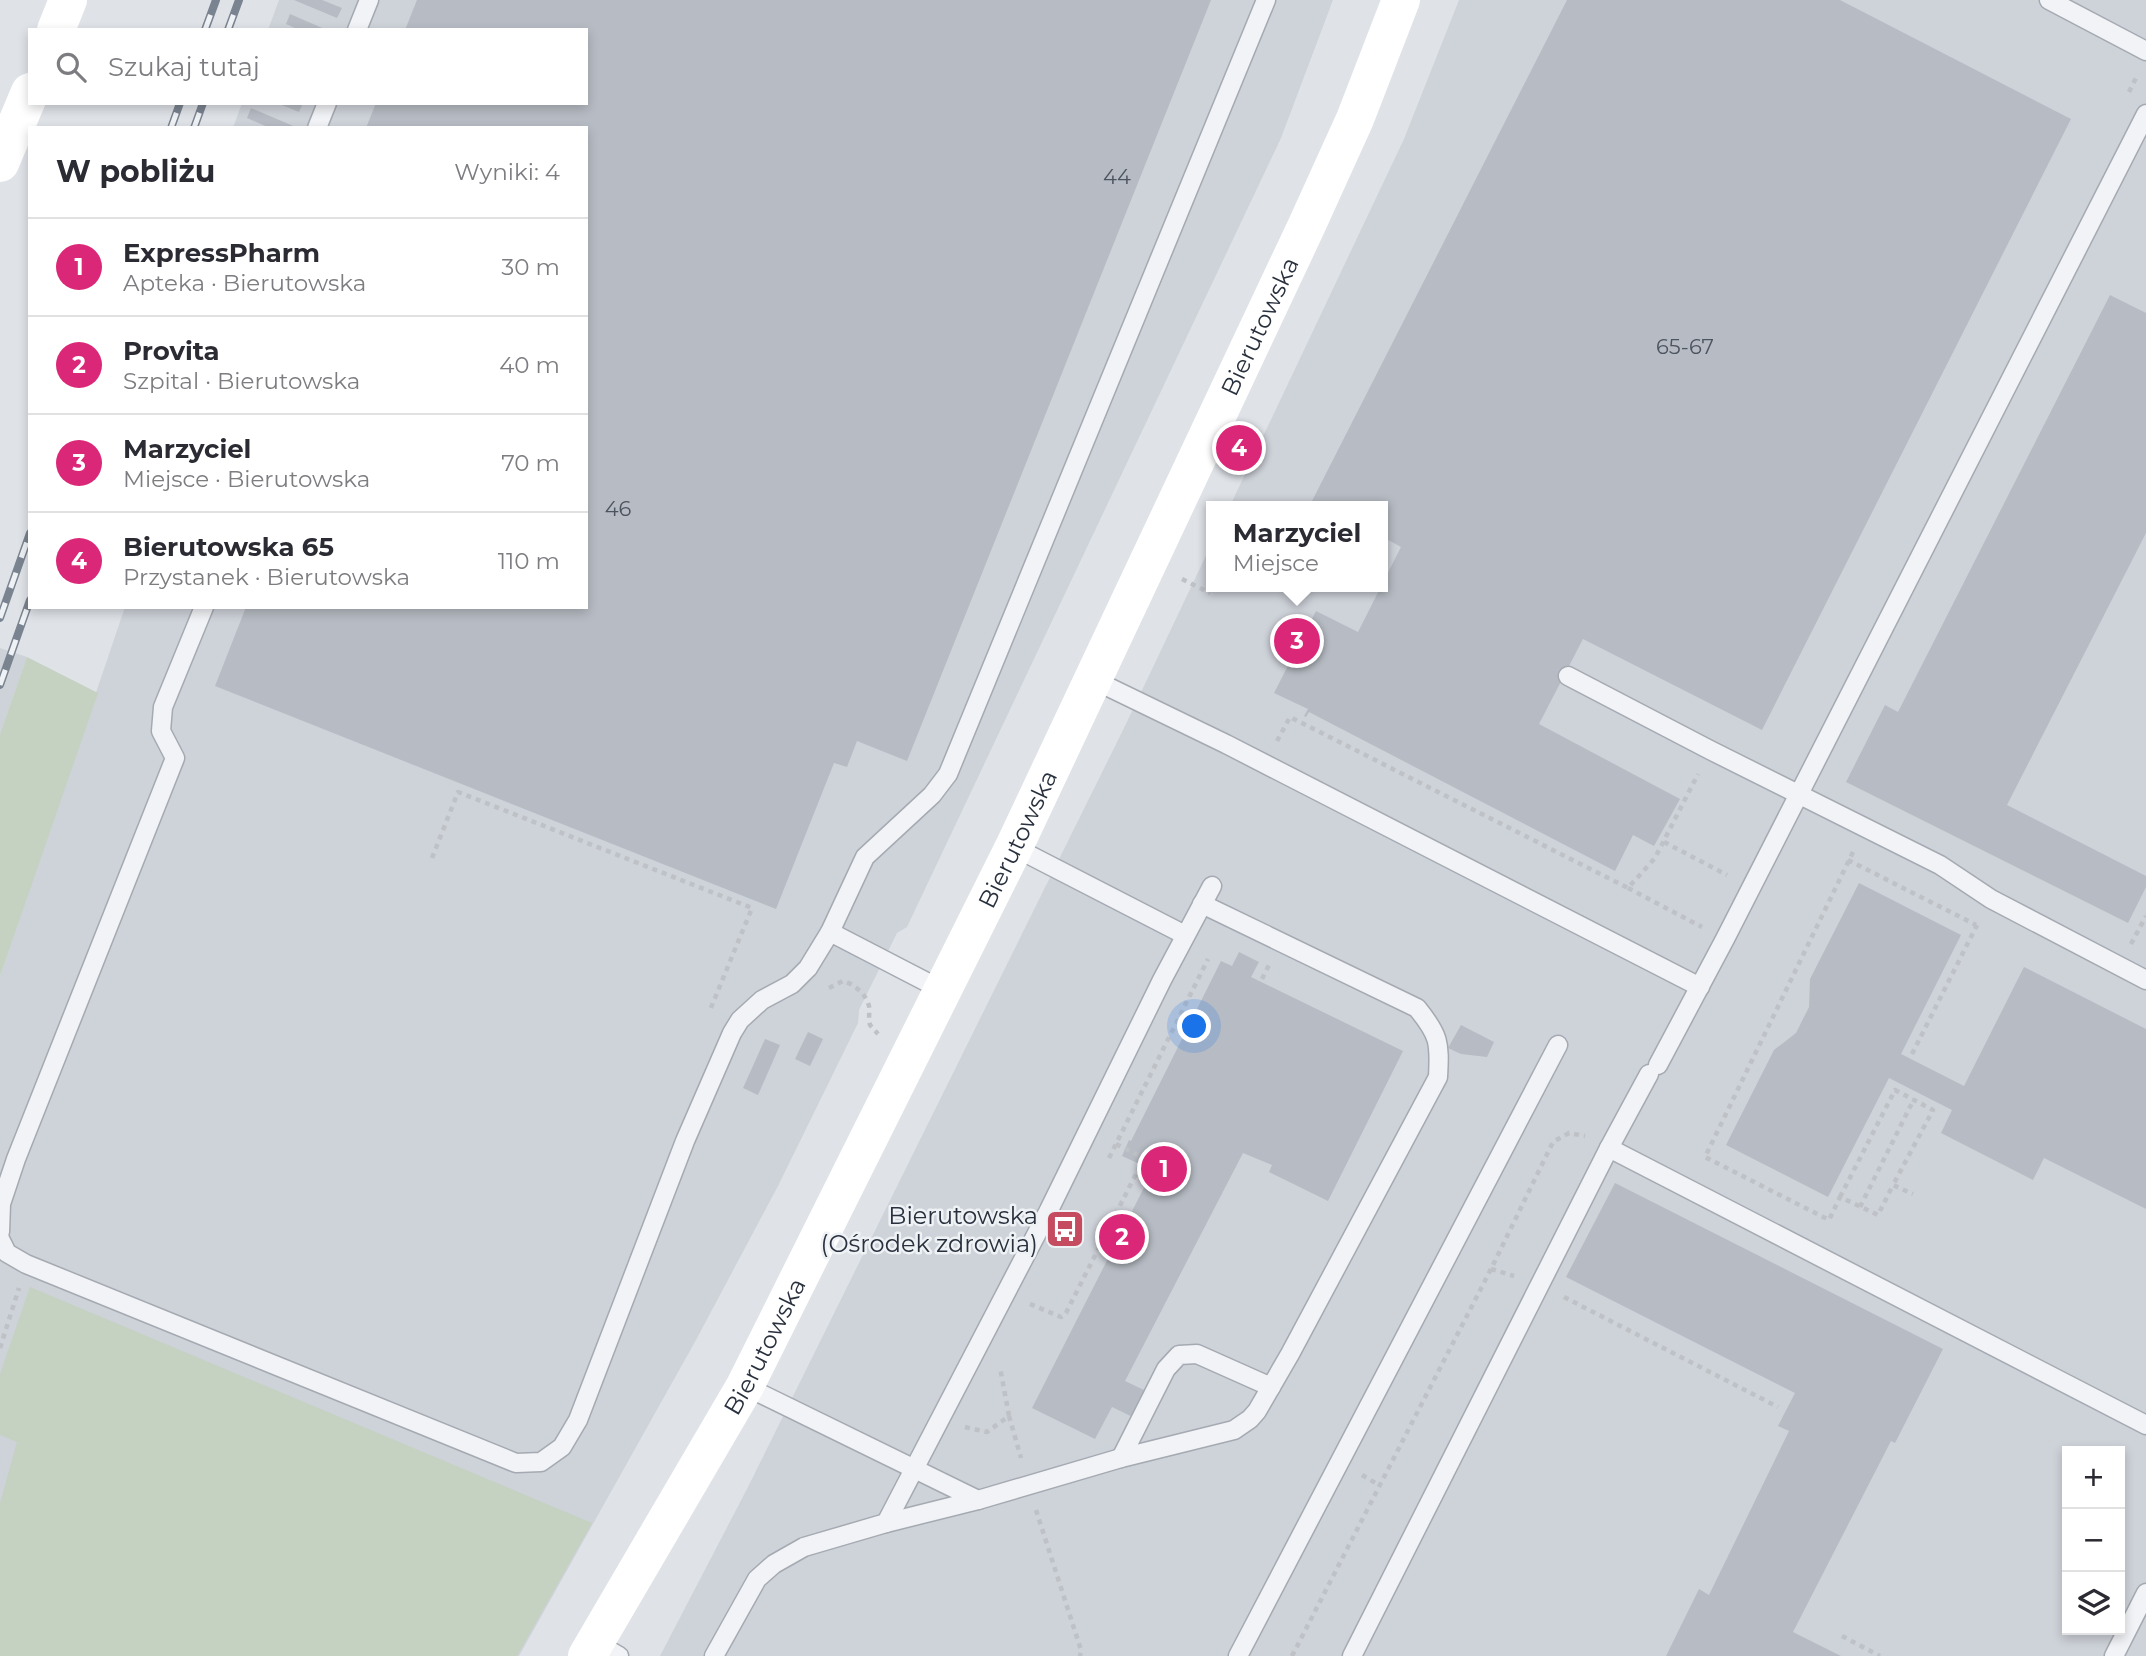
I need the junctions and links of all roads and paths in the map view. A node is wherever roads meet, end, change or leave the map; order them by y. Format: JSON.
{"nodes":[{"id":1,"x":68,"y":0,"type":"edge"},
{"id":2,"x":369,"y":0,"type":"edge"},
{"id":3,"x":1266,"y":0,"type":"edge"},
{"id":4,"x":1401,"y":0,"type":"edge"},
{"id":5,"x":2049,"y":0,"type":"edge"},
{"id":6,"x":57,"y":28,"type":"edge"},
{"id":7,"x":358,"y":28,"type":"edge"},
{"id":8,"x":2146,"y":51,"type":"edge"},
{"id":9,"x":2140,"y":69,"type":"dead end"},
{"id":10,"x":28,"y":97,"type":"edge"},
{"id":11,"x":2123,"y":103,"type":"dead end"},
{"id":12,"x":326,"y":105,"type":"edge"},
{"id":13,"x":2146,"y":115,"type":"edge"},
{"id":14,"x":318,"y":126,"type":"edge"},
{"id":15,"x":0,"y":163,"type":"edge"},
{"id":16,"x":1172,"y":574,"type":"dead end"},
{"id":17,"x":1206,"y":591,"type":"edge"},
{"id":18,"x":203,"y":609,"type":"edge"},
{"id":19,"x":1568,"y":676,"type":"dead end"},
{"id":20,"x":1094,"y":680,"type":"junction"},
{"id":21,"x":1710,"y":750,"type":"junction"},
{"id":22,"x":1264,"y":765,"type":"junction"},
{"id":23,"x":1799,"y":795,"type":"junction"},
{"id":24,"x":1865,"y":827,"type":"junction"},
{"id":25,"x":1664,"y":842,"type":"junction"},
{"id":26,"x":1013,"y":847,"type":"junction"},
{"id":27,"x":432,"y":858,"type":"dead end"},
{"id":28,"x":1731,"y":877,"type":"dead end"},
{"id":29,"x":1212,"y":886,"type":"dead end"},
{"id":30,"x":1628,"y":888,"type":"junction"},
{"id":31,"x":1991,"y":899,"type":"junction"},
{"id":32,"x":1202,"y":904,"type":"junction"},
{"id":33,"x":830,"y":932,"type":"junction"},
{"id":34,"x":1185,"y":935,"type":"junction"},
{"id":35,"x":1726,"y":939,"type":"junction"},
{"id":36,"x":1166,"y":972,"type":"junction"},
{"id":37,"x":2146,"y":980,"type":"edge"},
{"id":38,"x":1700,"y":987,"type":"junction"},
{"id":39,"x":942,"y":990,"type":"junction"},
{"id":40,"x":1192,"y":991,"type":"dead end"},
{"id":41,"x":823,"y":994,"type":"dead end"},
{"id":42,"x":706,"y":1021,"type":"dead end"},
{"id":43,"x":879,"y":1035,"type":"dead end"},
{"id":44,"x":1558,"y":1045,"type":"dead end"},
{"id":45,"x":1912,"y":1054,"type":"dead end"},
{"id":46,"x":1914,"y":1100,"type":"junction"},
{"id":47,"x":1116,"y":1144,"type":"dead end"},
{"id":48,"x":1609,"y":1148,"type":"junction"},
{"id":49,"x":1144,"y":1158,"type":"junction"},
{"id":50,"x":1152,"y":1162,"type":"dead end"},
{"id":51,"x":1894,"y":1185,"type":"junction"},
{"id":52,"x":1913,"y":1194,"type":"dead end"},
{"id":53,"x":1840,"y":1197,"type":"junction"},
{"id":54,"x":1860,"y":1207,"type":"junction"},
{"id":55,"x":0,"y":1232,"type":"edge"},
{"id":56,"x":0,"y":1238,"type":"edge"},
{"id":57,"x":26,"y":1264,"type":"junction"},
{"id":58,"x":1491,"y":1269,"type":"junction"},
{"id":59,"x":1539,"y":1284,"type":"junction"},
{"id":60,"x":1030,"y":1304,"type":"dead end"},
{"id":61,"x":0,"y":1348,"type":"edge"},
{"id":62,"x":745,"y":1386,"type":"junction"},
{"id":63,"x":1271,"y":1388,"type":"junction"},
{"id":64,"x":1778,"y":1407,"type":"dead end"},
{"id":65,"x":1009,"y":1416,"type":"dead end"},
{"id":66,"x":2146,"y":1425,"type":"edge"},
{"id":67,"x":1121,"y":1458,"type":"junction"},
{"id":68,"x":915,"y":1468,"type":"junction"},
{"id":69,"x":1028,"y":1486,"type":"junction"},
{"id":70,"x":978,"y":1500,"type":"junction"},
{"id":71,"x":886,"y":1523,"type":"junction"},
{"id":72,"x":2146,"y":1593,"type":"edge"},
{"id":73,"x":1842,"y":1636,"type":"dead end"},
{"id":74,"x":600,"y":1651,"type":"edge"},
{"id":75,"x":714,"y":1656,"type":"edge"},
{"id":76,"x":1080,"y":1656,"type":"edge"},
{"id":77,"x":1238,"y":1656,"type":"edge"},
{"id":78,"x":1292,"y":1656,"type":"edge"},
{"id":79,"x":1352,"y":1656,"type":"edge"},
{"id":80,"x":1880,"y":1656,"type":"edge"},
{"id":81,"x":2114,"y":1656,"type":"edge"}],
"edges":[{"from":1,"to":6,"type":"street"},
{"from":2,"to":7,"type":"lane"},
{"from":3,"to":33,"type":"lane"},
{"from":4,"to":20,"type":"street","name":"Bierutowska"},
{"from":5,"to":8,"type":"lane"},
{"from":9,"to":11,"type":"path"},
{"from":10,"to":15,"type":"street"},
{"from":12,"to":14,"type":"lane"},
{"from":13,"to":23,"type":"lane"},
{"from":16,"to":17,"type":"path"},
{"from":18,"to":55,"type":"lane"},
{"from":19,"to":21,"type":"lane"},
{"from":20,"to":22,"type":"lane"},
{"from":20,"to":26,"type":"street","name":"Bierutowska"},
{"from":21,"to":23,"type":"lane"},
{"from":21,"to":25,"type":"path"},
{"from":22,"to":30,"type":"path"},
{"from":22,"to":38,"type":"lane"},
{"from":23,"to":24,"type":"lane"},
{"from":23,"to":35,"type":"lane"},
{"from":24,"to":31,"type":"lane"},
{"from":24,"to":53,"type":"path"},
{"from":25,"to":28,"type":"path"},
{"from":25,"to":30,"type":"path"},
{"from":26,"to":34,"type":"lane"},
{"from":26,"to":39,"type":"street","name":"Bierutowska"},
{"from":27,"to":42,"type":"path"},
{"from":29,"to":32,"type":"lane"},
{"from":30,"to":35,"type":"path"},
{"from":31,"to":37,"type":"lane"},
{"from":31,"to":45,"type":"path"},
{"from":32,"to":34,"type":"lane"},
{"from":32,"to":63,"type":"lane"},
{"from":33,"to":39,"type":"lane"},
{"from":33,"to":57,"type":"lane"},
{"from":34,"to":36,"type":"lane"},
{"from":35,"to":38,"type":"lane"},
{"from":36,"to":40,"type":"path"},
{"from":36,"to":68,"type":"lane"},
{"from":38,"to":48,"type":"lane"},
{"from":39,"to":62,"type":"street","name":"Bierutowska"},
{"from":41,"to":43,"type":"path"},
{"from":44,"to":77,"type":"lane"},
{"from":46,"to":51,"type":"path"},
{"from":46,"to":53,"type":"path"},
{"from":46,"to":54,"type":"path"},
{"from":47,"to":49,"type":"path"},
{"from":48,"to":58,"type":"path"},
{"from":48,"to":59,"type":"lane"},
{"from":48,"to":66,"type":"lane"},
{"from":49,"to":50,"type":"path"},
{"from":49,"to":60,"type":"path"},
{"from":51,"to":52,"type":"path"},
{"from":51,"to":54,"type":"path"},
{"from":53,"to":54,"type":"path"},
{"from":56,"to":57,"type":"lane"},
{"from":57,"to":61,"type":"path"},
{"from":58,"to":59,"type":"path"},
{"from":58,"to":78,"type":"path"},
{"from":59,"to":64,"type":"path"},
{"from":59,"to":79,"type":"lane"},
{"from":62,"to":68,"type":"lane"},
{"from":62,"to":74,"type":"street","name":"Bierutowska"},
{"from":63,"to":67,"type":"lane"},
{"from":63,"to":67,"type":"lane"},
{"from":65,"to":69,"type":"path"},
{"from":67,"to":69,"type":"lane"},
{"from":68,"to":70,"type":"lane"},
{"from":68,"to":71,"type":"lane"},
{"from":69,"to":70,"type":"lane"},
{"from":69,"to":76,"type":"path"},
{"from":70,"to":71,"type":"lane"},
{"from":71,"to":75,"type":"lane"},
{"from":72,"to":81,"type":"lane"},
{"from":73,"to":80,"type":"path"}]}
